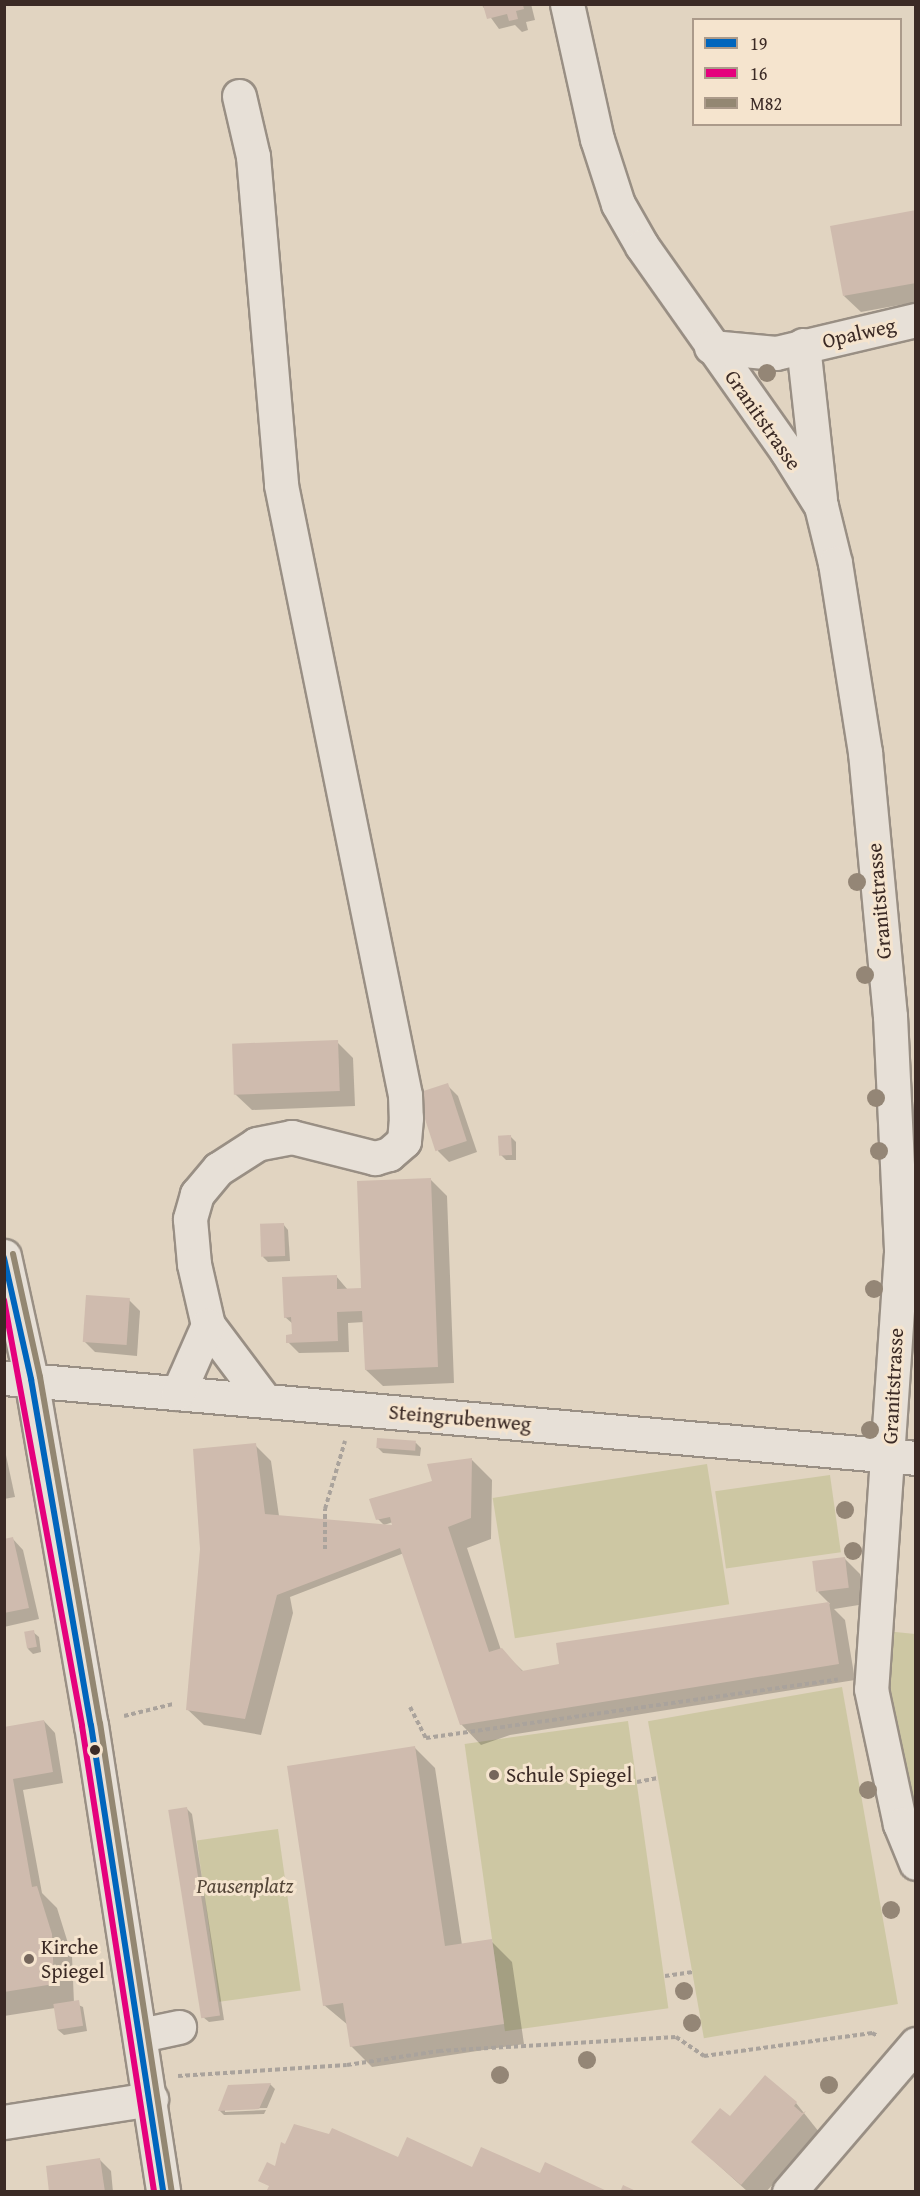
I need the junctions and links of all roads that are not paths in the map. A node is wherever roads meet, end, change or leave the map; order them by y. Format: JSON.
{"nodes":[{"id":1,"x":567,"y":4,"type":"edge"},
{"id":2,"x":240,"y":96,"type":"dead end"},
{"id":3,"x":915,"y":320,"type":"edge"},
{"id":4,"x":802,"y":345,"type":"junction"},
{"id":5,"x":711,"y":347,"type":"junction"},
{"id":6,"x":821,"y":506,"type":"junction"},
{"id":7,"x":4,"y":1256,"type":"edge"},
{"id":8,"x":208,"y":1325,"type":"junction"},
{"id":9,"x":18,"y":1378,"type":"edge"},
{"id":10,"x":178,"y":1393,"type":"junction"},
{"id":11,"x":265,"y":1401,"type":"junction"},
{"id":12,"x":903,"y":1457,"type":"edge"},
{"id":13,"x":915,"y":1863,"type":"edge"},
{"id":14,"x":179,"y":2027,"type":"dead end"},
{"id":15,"x":141,"y":2035,"type":"junction"},
{"id":16,"x":913,"y":2047,"type":"edge"},
{"id":17,"x":150,"y":2088,"type":"junction"},
{"id":18,"x":4,"y":2122,"type":"edge"},
{"id":19,"x":164,"y":2192,"type":"edge"},
{"id":20,"x":789,"y":2192,"type":"edge"}],
"edges":[{"from":1,"to":5,"type":"street","name":"Granitstrasse"},
{"from":2,"to":8,"type":"street"},
{"from":3,"to":4,"type":"street","name":"Opalweg"},
{"from":4,"to":5,"type":"street","name":"Opalweg"},
{"from":4,"to":6,"type":"street","name":"Opalweg"},
{"from":5,"to":6,"type":"street","name":"Granitstrasse"},
{"from":6,"to":12,"type":"street","name":"Granitstrasse"},
{"from":7,"to":9,"type":"street"},
{"from":8,"to":10,"type":"street"},
{"from":8,"to":11,"type":"street"},
{"from":9,"to":10,"type":"street","name":"Steingrubenweg"},
{"from":9,"to":15,"type":"street"},
{"from":10,"to":11,"type":"street","name":"Steingrubenweg"},
{"from":11,"to":12,"type":"street","name":"Steingrubenweg"},
{"from":12,"to":13,"type":"street","name":"Granitstrasse"},
{"from":14,"to":15,"type":"street"},
{"from":15,"to":17,"type":"street"},
{"from":16,"to":20,"type":"street"},
{"from":17,"to":18,"type":"street"},
{"from":17,"to":19,"type":"street"}]}
